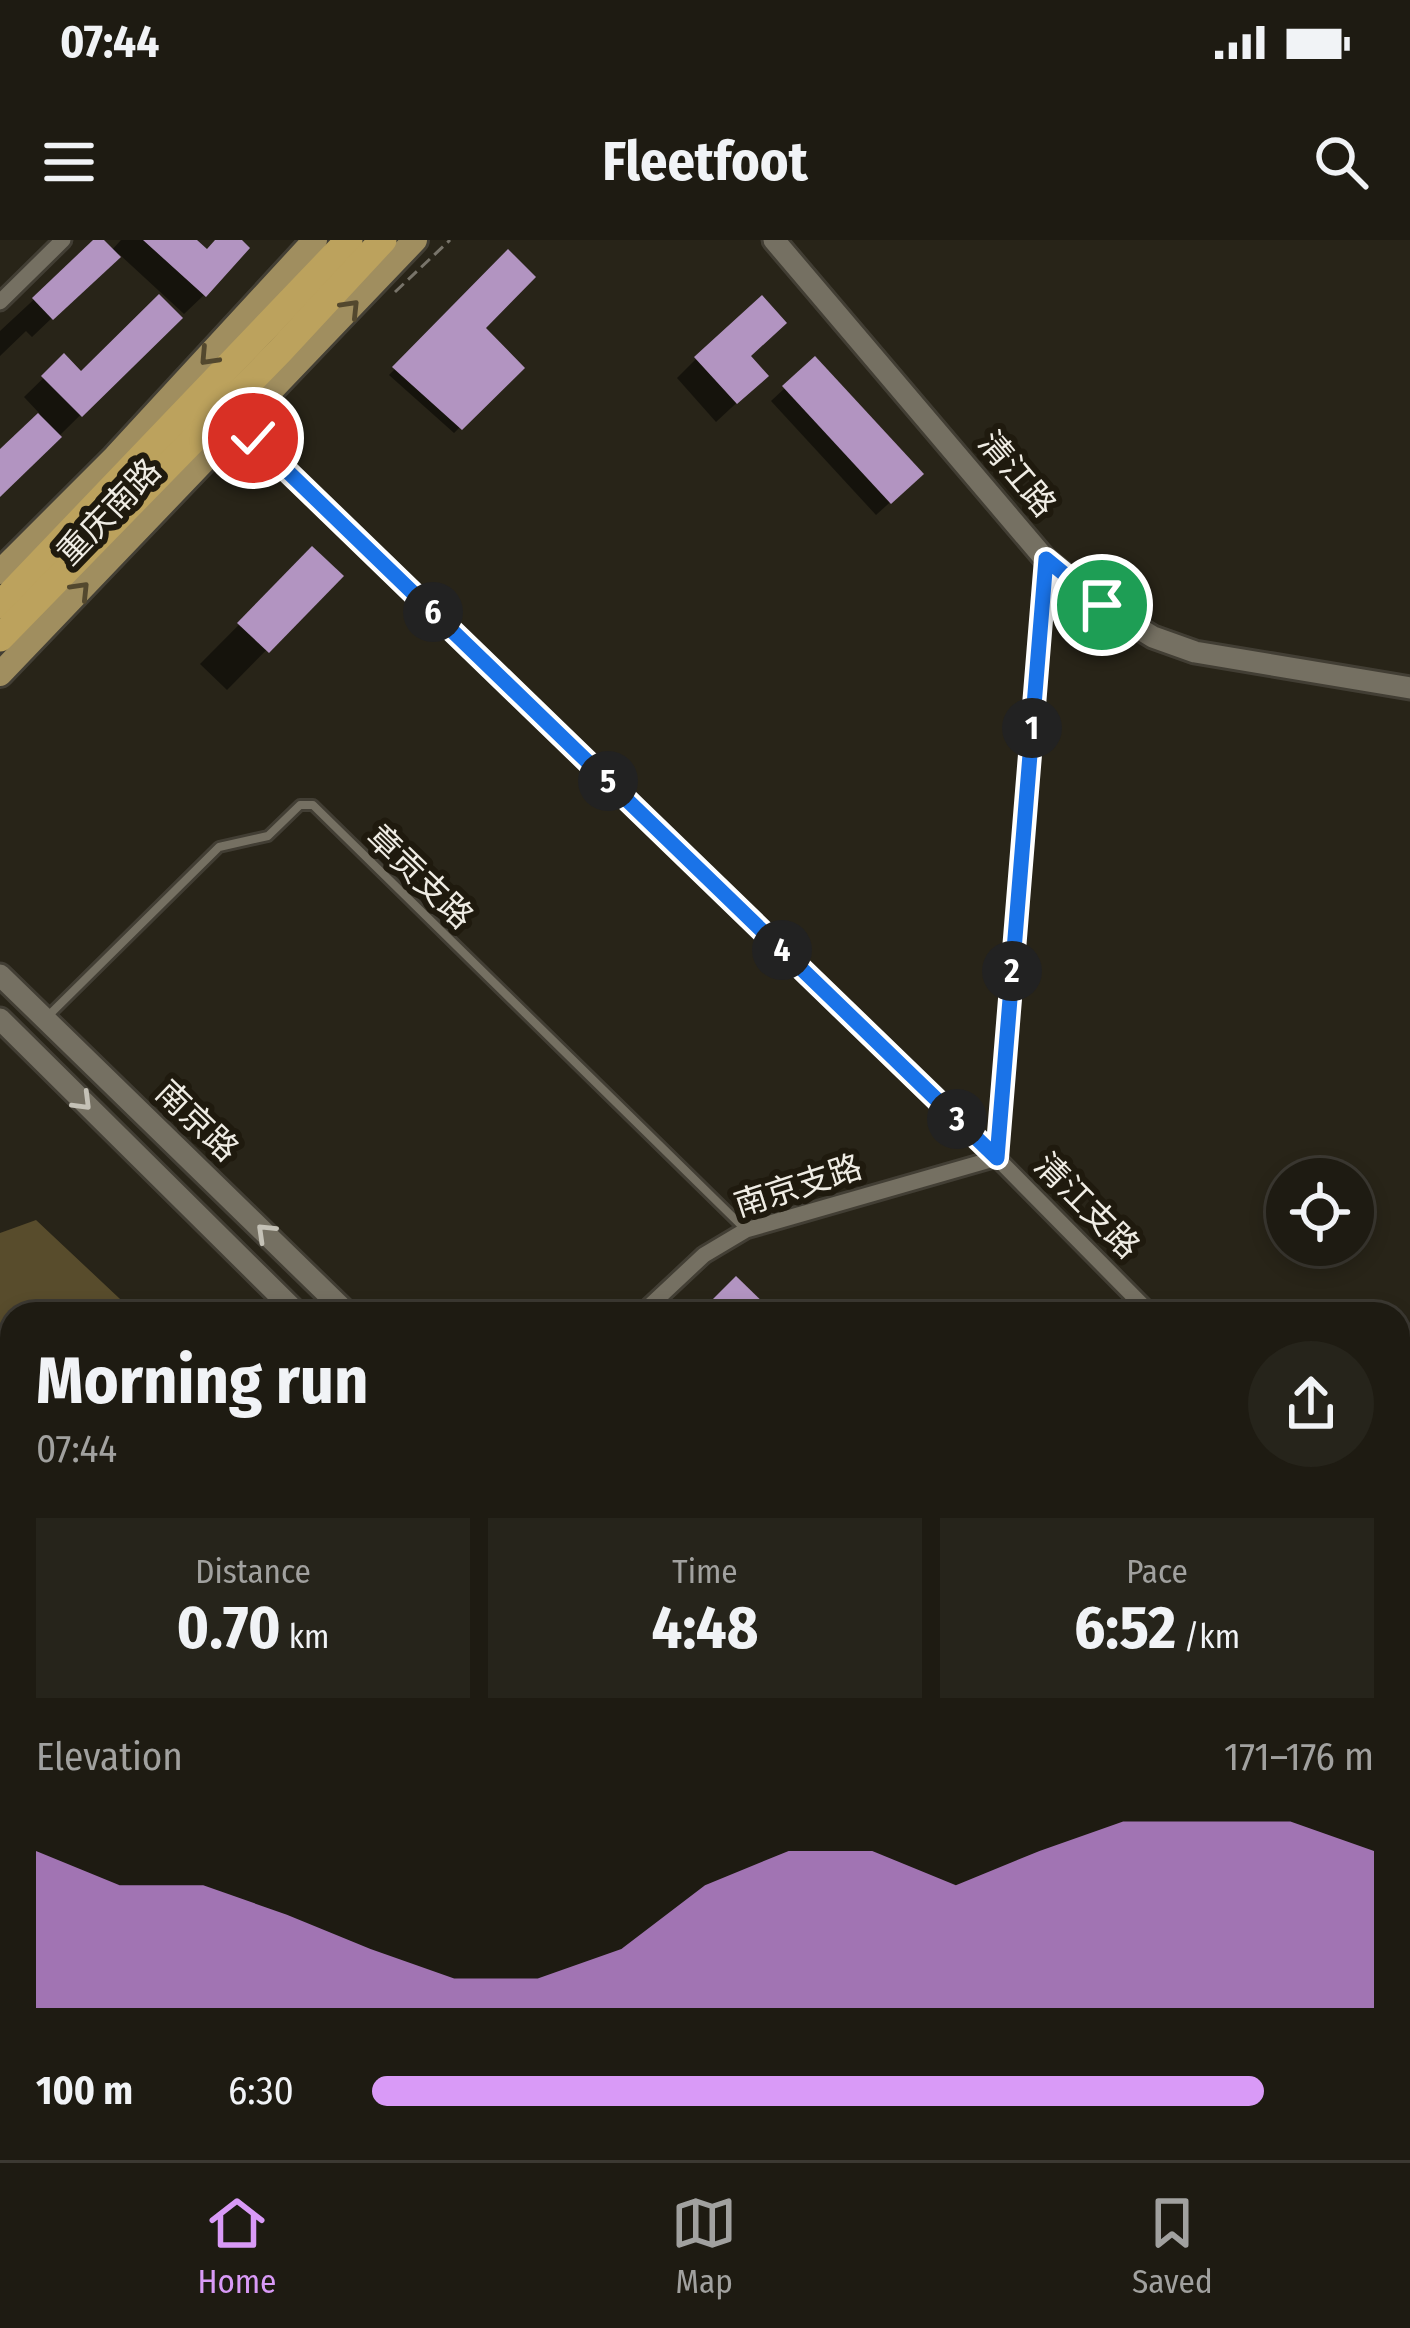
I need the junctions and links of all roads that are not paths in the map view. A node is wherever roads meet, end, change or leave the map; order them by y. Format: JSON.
{"nodes":[{"id":1,"x":63,"y":240,"type":"edge"},
{"id":2,"x":315,"y":240,"type":"edge"},
{"id":3,"x":349,"y":240,"type":"edge"},
{"id":4,"x":383,"y":240,"type":"edge"},
{"id":5,"x":416,"y":240,"type":"edge"},
{"id":6,"x":774,"y":240,"type":"edge"},
{"id":7,"x":0,"y":302,"type":"edge"},
{"id":8,"x":238,"y":424,"type":"junction"},
{"id":9,"x":1046,"y":559,"type":"junction"},
{"id":10,"x":0,"y":572,"type":"edge"},
{"id":11,"x":0,"y":605,"type":"edge"},
{"id":12,"x":0,"y":638,"type":"edge"},
{"id":13,"x":0,"y":674,"type":"edge"},
{"id":14,"x":1410,"y":688,"type":"edge"},
{"id":15,"x":0,"y":975,"type":"edge"},
{"id":16,"x":0,"y":1019,"type":"edge"},
{"id":17,"x":45,"y":1019,"type":"junction"},
{"id":18,"x":997,"y":1158,"type":"junction"},
{"id":19,"x":746,"y":1230,"type":"junction"},
{"id":20,"x":286,"y":1302,"type":"edge"},
{"id":21,"x":337,"y":1302,"type":"edge"},
{"id":22,"x":654,"y":1302,"type":"edge"},
{"id":23,"x":1139,"y":1302,"type":"edge"}],
"edges":[{"from":1,"to":7,"type":"street"},
{"from":2,"to":10,"type":"main road","name":"重庆南路","one_way":true},
{"from":3,"to":11,"type":"highway"},
{"from":4,"to":12,"type":"highway"},
{"from":8,"to":5,"type":"main road","name":"重庆南路","one_way":true},
{"from":6,"to":9,"type":"main road","name":"清江路"},
{"from":13,"to":8,"type":"main road","name":"重庆南路","one_way":true},
{"from":8,"to":18,"type":"street"},
{"from":9,"to":14,"type":"main road","name":"清江路"},
{"from":9,"to":18,"type":"street","name":"清江支路"},
{"from":15,"to":17,"type":"main road","name":"南京路"},
{"from":16,"to":20,"type":"main road","name":"南京路","one_way":true},
{"from":17,"to":19,"type":"lane","name":"章贡支路"},
{"from":21,"to":17,"type":"main road","name":"南京路","one_way":true},
{"from":18,"to":19,"type":"street","name":"南京支路"},
{"from":18,"to":23,"type":"street","name":"清江支路"},
{"from":19,"to":22,"type":"street","name":"南京支路"}]}
